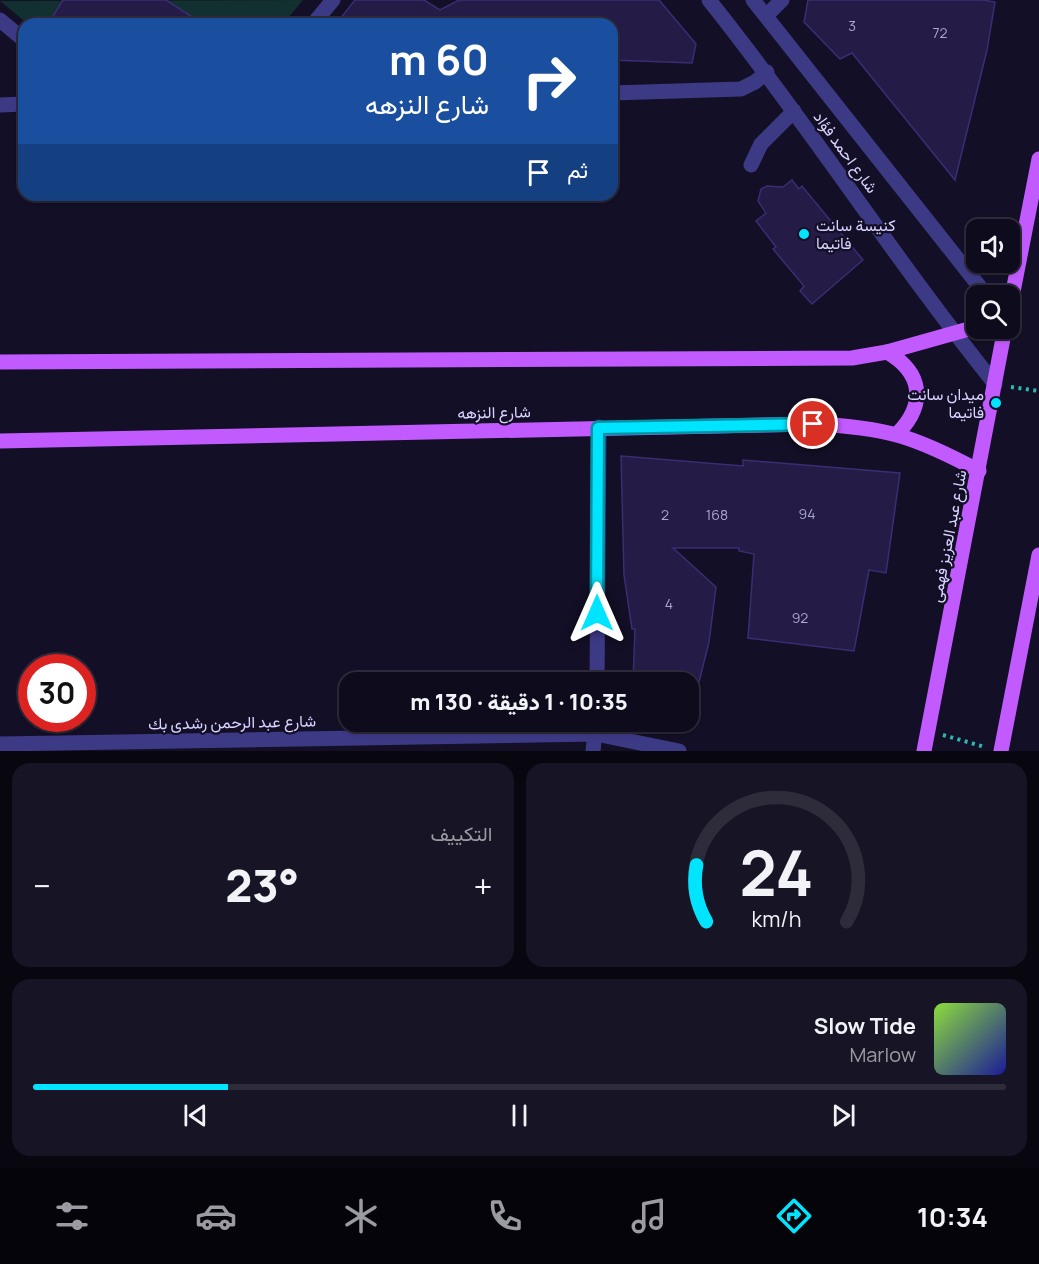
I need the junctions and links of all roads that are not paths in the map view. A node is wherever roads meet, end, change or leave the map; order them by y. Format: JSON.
{"nodes":[{"id":1,"x":333,"y":0,"type":"edge"},
{"id":2,"x":710,"y":0,"type":"edge"},
{"id":3,"x":753,"y":0,"type":"edge"},
{"id":4,"x":782,"y":0,"type":"edge"},
{"id":5,"x":766,"y":16,"type":"junction"},
{"id":6,"x":318,"y":18,"type":"edge"},
{"id":7,"x":0,"y":20,"type":"edge"},
{"id":8,"x":18,"y":35,"type":"edge"},
{"id":9,"x":767,"y":72,"type":"junction"},
{"id":10,"x":618,"y":93,"type":"edge"},
{"id":11,"x":18,"y":104,"type":"edge"},
{"id":12,"x":0,"y":105,"type":"edge"},
{"id":13,"x":794,"y":111,"type":"junction"},
{"id":14,"x":1039,"y":159,"type":"edge"},
{"id":15,"x":751,"y":165,"type":"dead end"},
{"id":16,"x":978,"y":285,"type":"edge"},
{"id":17,"x":1014,"y":285,"type":"edge"},
{"id":18,"x":966,"y":329,"type":"edge"},
{"id":19,"x":953,"y":332,"type":"junction"},
{"id":20,"x":1003,"y":339,"type":"edge"},
{"id":21,"x":887,"y":352,"type":"junction"},
{"id":22,"x":0,"y":362,"type":"edge"},
{"id":23,"x":995,"y":384,"type":"junction"},
{"id":24,"x":598,"y":428,"type":"junction"},
{"id":25,"x":898,"y":433,"type":"junction"},
{"id":26,"x":0,"y":441,"type":"edge"},
{"id":27,"x":979,"y":471,"type":"junction"},
{"id":28,"x":1039,"y":555,"type":"edge"},
{"id":29,"x":597,"y":672,"type":"edge"},
{"id":30,"x":447,"y":732,"type":"edge"},
{"id":31,"x":595,"y":732,"type":"edge"},
{"id":32,"x":610,"y":732,"type":"edge"},
{"id":33,"x":0,"y":744,"type":"edge"},
{"id":34,"x":995,"y":750,"type":"edge"},
{"id":35,"x":593,"y":751,"type":"edge"},
{"id":36,"x":679,"y":751,"type":"edge"},
{"id":37,"x":924,"y":751,"type":"edge"}],
"edges":[{"from":1,"to":6,"type":"street"},
{"from":2,"to":9,"type":"street","name":"شارع احمد فؤاد"},
{"from":3,"to":5,"type":"street","name":"شارع احمد فؤاد"},
{"from":4,"to":5,"type":"street"},
{"from":5,"to":16,"type":"street","name":"شارع احمد فؤاد"},
{"from":7,"to":8,"type":"street"},
{"from":9,"to":10,"type":"street"},
{"from":9,"to":13,"type":"street","name":"شارع احمد فؤاد"},
{"from":11,"to":12,"type":"street"},
{"from":13,"to":15,"type":"street"},
{"from":13,"to":19,"type":"street","name":"شارع احمد فؤاد"},
{"from":14,"to":17,"type":"main road"},
{"from":18,"to":19,"type":"main road"},
{"from":19,"to":21,"type":"main road"},
{"from":19,"to":23,"type":"street","name":"شارع احمد فؤاد"},
{"from":20,"to":23,"type":"main road","name":"شارع عبد العزيز فهمى"},
{"from":21,"to":22,"type":"main road"},
{"from":21,"to":25,"type":"main road"},
{"from":23,"to":27,"type":"main road","name":"شارع عبد العزيز فهمى"},
{"from":24,"to":25,"type":"main road","name":"شارع النزهه"},
{"from":24,"to":26,"type":"main road","name":"شارع النزهه"},
{"from":24,"to":29,"type":"street"},
{"from":25,"to":27,"type":"main road","name":"شارع النزهه"},
{"from":27,"to":37,"type":"main road","name":"شارع عبد العزيز فهمى"},
{"from":28,"to":34,"type":"main road"},
{"from":30,"to":33,"type":"street","name":"شارع عبد الرحمن رشدى بك"},
{"from":31,"to":35,"type":"street"},
{"from":32,"to":36,"type":"street","name":"شارع عبد الرحمن رشدى بك"}]}
